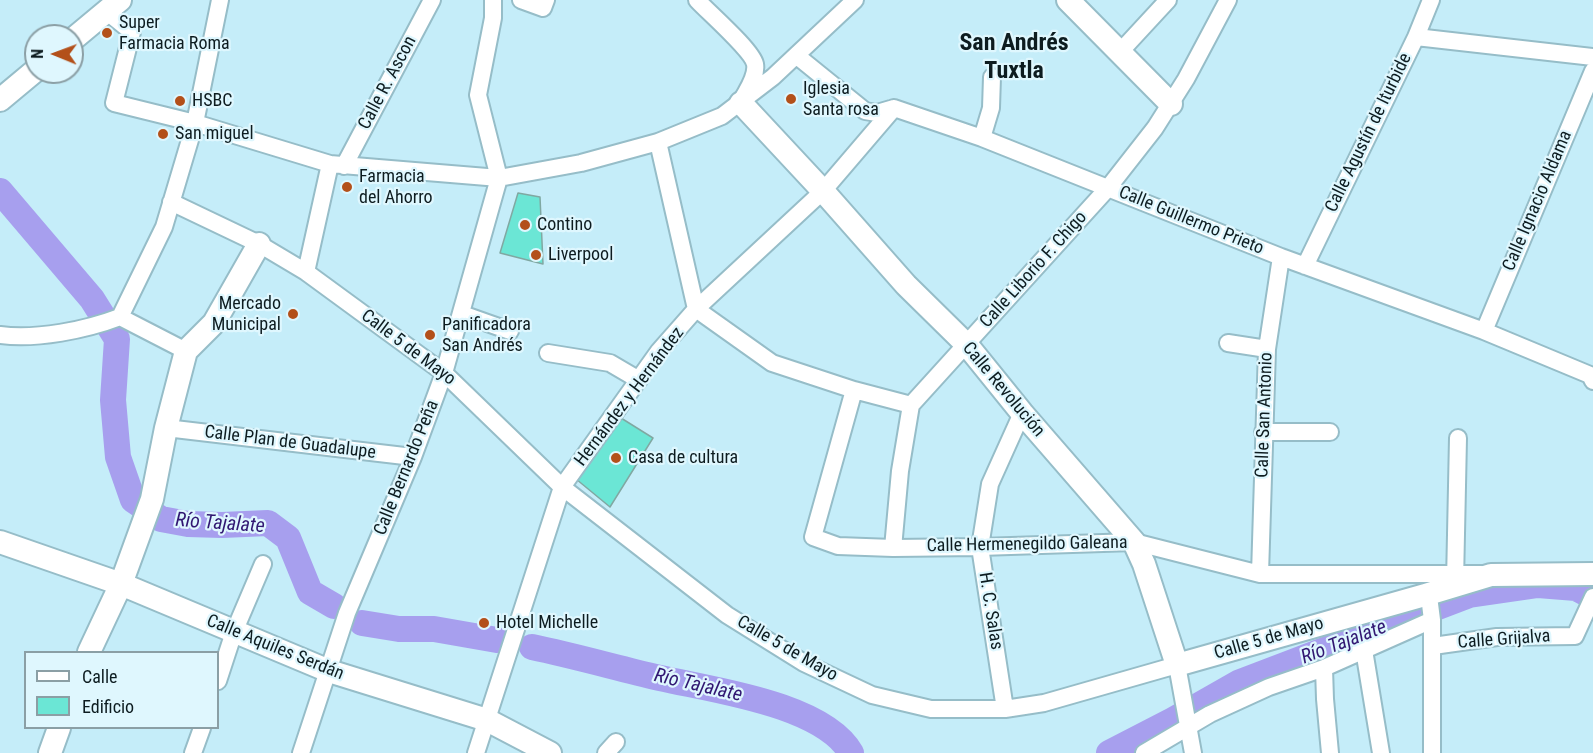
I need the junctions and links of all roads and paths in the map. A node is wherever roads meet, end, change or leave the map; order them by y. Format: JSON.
{"nodes":[{"id":1,"x":220,"y":0,"type":"edge"},
{"id":2,"x":432,"y":0,"type":"edge"},
{"id":3,"x":493,"y":0,"type":"edge"},
{"id":4,"x":521,"y":0,"type":"edge"},
{"id":5,"x":546,"y":0,"type":"edge"},
{"id":6,"x":697,"y":0,"type":"edge"},
{"id":7,"x":855,"y":0,"type":"edge"},
{"id":8,"x":1068,"y":0,"type":"edge"},
{"id":9,"x":1168,"y":0,"type":"edge"},
{"id":10,"x":1228,"y":0,"type":"edge"},
{"id":11,"x":1431,"y":0,"type":"edge"},
{"id":12,"x":106,"y":4,"type":"edge"},
{"id":13,"x":84,"y":27,"type":"edge"},
{"id":14,"x":1416,"y":37,"type":"junction"},
{"id":15,"x":749,"y":52,"type":"junction"},
{"id":16,"x":1119,"y":53,"type":"junction"},
{"id":17,"x":797,"y":56,"type":"junction"},
{"id":18,"x":1593,"y":57,"type":"edge"},
{"id":19,"x":1593,"y":71,"type":"edge"},
{"id":20,"x":773,"y":77,"type":"junction"},
{"id":21,"x":992,"y":77,"type":"dead end"},
{"id":22,"x":24,"y":80,"type":"edge"},
{"id":23,"x":0,"y":100,"type":"edge"},
{"id":24,"x":741,"y":103,"type":"junction"},
{"id":25,"x":1171,"y":104,"type":"junction"},
{"id":26,"x":894,"y":108,"type":"junction"},
{"id":27,"x":195,"y":123,"type":"junction"},
{"id":28,"x":982,"y":138,"type":"junction"},
{"id":29,"x":658,"y":142,"type":"junction"},
{"id":30,"x":337,"y":165,"type":"junction"},
{"id":31,"x":499,"y":178,"type":"junction"},
{"id":32,"x":1107,"y":188,"type":"junction"},
{"id":33,"x":823,"y":191,"type":"junction"},
{"id":34,"x":171,"y":202,"type":"junction"},
{"id":35,"x":259,"y":244,"type":"junction"},
{"id":36,"x":1281,"y":257,"type":"junction"},
{"id":37,"x":1305,"y":266,"type":"junction"},
{"id":38,"x":306,"y":272,"type":"junction"},
{"id":39,"x":696,"y":309,"type":"junction"},
{"id":40,"x":462,"y":314,"type":"junction"},
{"id":41,"x":117,"y":318,"type":"junction"},
{"id":42,"x":510,"y":331,"type":"dead end"},
{"id":43,"x":1484,"y":331,"type":"junction"},
{"id":44,"x":0,"y":335,"type":"edge"},
{"id":45,"x":1228,"y":343,"type":"dead end"},
{"id":46,"x":967,"y":345,"type":"junction"},
{"id":47,"x":1267,"y":349,"type":"junction"},
{"id":48,"x":186,"y":351,"type":"junction"},
{"id":49,"x":548,"y":353,"type":"dead end"},
{"id":50,"x":444,"y":373,"type":"junction"},
{"id":51,"x":1592,"y":376,"type":"edge"},
{"id":52,"x":639,"y":380,"type":"junction"},
{"id":53,"x":854,"y":390,"type":"junction"},
{"id":54,"x":911,"y":405,"type":"junction"},
{"id":55,"x":1022,"y":413,"type":"junction"},
{"id":56,"x":166,"y":428,"type":"junction"},
{"id":57,"x":1263,"y":432,"type":"junction"},
{"id":58,"x":1330,"y":432,"type":"dead end"},
{"id":59,"x":1458,"y":438,"type":"dead end"},
{"id":60,"x":413,"y":457,"type":"junction"},
{"id":61,"x":562,"y":487,"type":"junction"},
{"id":62,"x":0,"y":542,"type":"edge"},
{"id":63,"x":1134,"y":542,"type":"junction"},
{"id":64,"x":980,"y":547,"type":"junction"},
{"id":65,"x":893,"y":548,"type":"junction"},
{"id":66,"x":262,"y":564,"type":"dead end"},
{"id":67,"x":1593,"y":573,"type":"edge"},
{"id":68,"x":1260,"y":574,"type":"junction"},
{"id":69,"x":1469,"y":579,"type":"junction"},
{"id":70,"x":121,"y":584,"type":"junction"},
{"id":71,"x":1593,"y":585,"type":"edge"},
{"id":72,"x":1591,"y":602,"type":"edge"},
{"id":73,"x":1430,"y":609,"type":"junction"},
{"id":74,"x":234,"y":632,"type":"junction"},
{"id":75,"x":1433,"y":646,"type":"junction"},
{"id":76,"x":1364,"y":650,"type":"junction"},
{"id":77,"x":89,"y":651,"type":"edge"},
{"id":78,"x":1177,"y":665,"type":"junction"},
{"id":79,"x":1324,"y":668,"type":"junction"},
{"id":80,"x":329,"y":671,"type":"junction"},
{"id":81,"x":219,"y":678,"type":"edge"},
{"id":82,"x":1005,"y":708,"type":"junction"},
{"id":83,"x":487,"y":720,"type":"junction"},
{"id":84,"x":1188,"y":724,"type":"junction"},
{"id":85,"x":59,"y":729,"type":"edge"},
{"id":86,"x":202,"y":729,"type":"edge"},
{"id":87,"x":50,"y":753,"type":"edge"},
{"id":88,"x":193,"y":753,"type":"edge"},
{"id":89,"x":301,"y":753,"type":"edge"},
{"id":90,"x":476,"y":753,"type":"edge"},
{"id":91,"x":550,"y":753,"type":"edge"},
{"id":92,"x":1144,"y":753,"type":"edge"},
{"id":93,"x":1193,"y":753,"type":"edge"},
{"id":94,"x":1330,"y":753,"type":"edge"},
{"id":95,"x":1381,"y":753,"type":"edge"},
{"id":96,"x":1432,"y":753,"type":"edge"}],
"edges":[{"from":1,"to":27,"type":"street"},
{"from":2,"to":30,"type":"street","name":"Calle R. Ascon"},
{"from":3,"to":31,"type":"street"},
{"from":4,"to":5,"type":"street"},
{"from":6,"to":15,"type":"street"},
{"from":7,"to":17,"type":"street"},
{"from":8,"to":16,"type":"street"},
{"from":9,"to":16,"type":"street"},
{"from":10,"to":25,"type":"street","name":"Calle Liborio F. Chigo"},
{"from":11,"to":14,"type":"street","name":"Calle Agustín de Iturbide"},
{"from":12,"to":13,"type":"street"},
{"from":12,"to":27,"type":"street"},
{"from":14,"to":18,"type":"street"},
{"from":14,"to":37,"type":"street","name":"Calle Agustín de Iturbide"},
{"from":15,"to":20,"type":"street"},
{"from":15,"to":24,"type":"street"},
{"from":16,"to":25,"type":"street"},
{"from":17,"to":20,"type":"street"},
{"from":17,"to":26,"type":"street","name":"Calle Guillermo Prieto"},
{"from":19,"to":43,"type":"street","name":"Calle Ignacio Aldama"},
{"from":20,"to":24,"type":"street"},
{"from":21,"to":28,"type":"street"},
{"from":22,"to":23,"type":"street"},
{"from":24,"to":29,"type":"street"},
{"from":24,"to":33,"type":"street","name":"Calle Revolución"},
{"from":25,"to":32,"type":"street","name":"Calle Liborio F. Chigo"},
{"from":26,"to":28,"type":"street","name":"Calle Guillermo Prieto"},
{"from":26,"to":33,"type":"street","name":"Hernández y Hernández"},
{"from":27,"to":30,"type":"street"},
{"from":27,"to":34,"type":"street"},
{"from":28,"to":32,"type":"street","name":"Calle Guillermo Prieto"},
{"from":29,"to":31,"type":"street"},
{"from":29,"to":39,"type":"street"},
{"from":30,"to":31,"type":"street"},
{"from":30,"to":38,"type":"street","name":"Calle R. Ascon"},
{"from":31,"to":40,"type":"street","name":"Calle Bernardo Peña"},
{"from":32,"to":36,"type":"street","name":"Calle Guillermo Prieto"},
{"from":32,"to":46,"type":"street","name":"Calle Liborio F. Chigo"},
{"from":33,"to":39,"type":"street","name":"Hernández y Hernández"},
{"from":33,"to":46,"type":"street","name":"Calle Revolución"},
{"from":34,"to":35,"type":"street","name":"Calle 5 de Mayo"},
{"from":34,"to":41,"type":"street"},
{"from":35,"to":38,"type":"street","name":"Calle 5 de Mayo"},
{"from":35,"to":48,"type":"street"},
{"from":36,"to":37,"type":"street","name":"Calle Guillermo Prieto"},
{"from":36,"to":47,"type":"street","name":"Calle San Antonio"},
{"from":37,"to":43,"type":"street","name":"Calle Guillermo Prieto"},
{"from":38,"to":50,"type":"street","name":"Calle 5 de Mayo"},
{"from":39,"to":52,"type":"street","name":"Hernández y Hernández"},
{"from":39,"to":53,"type":"street"},
{"from":40,"to":42,"type":"street"},
{"from":40,"to":50,"type":"street","name":"Calle Bernardo Peña"},
{"from":41,"to":44,"type":"street"},
{"from":41,"to":48,"type":"street"},
{"from":43,"to":51,"type":"street","name":"Calle Guillermo Prieto"},
{"from":45,"to":47,"type":"street"},
{"from":46,"to":54,"type":"street","name":"Calle Liborio F. Chigo"},
{"from":46,"to":55,"type":"street","name":"Calle Revolución"},
{"from":47,"to":57,"type":"street","name":"Calle San Antonio"},
{"from":48,"to":56,"type":"street"},
{"from":49,"to":52,"type":"street"},
{"from":50,"to":60,"type":"street","name":"Calle Bernardo Peña"},
{"from":50,"to":61,"type":"street","name":"Calle 5 de Mayo"},
{"from":52,"to":61,"type":"street","name":"Hernández y Hernández"},
{"from":53,"to":54,"type":"street"},
{"from":53,"to":65,"type":"street","name":"Calle Hermenegildo Galeana"},
{"from":54,"to":65,"type":"street"},
{"from":55,"to":63,"type":"street","name":"Calle Revolución"},
{"from":55,"to":64,"type":"street","name":"H. C. Salas"},
{"from":56,"to":60,"type":"street","name":"Calle Plan de Guadalupe"},
{"from":56,"to":70,"type":"street"},
{"from":57,"to":58,"type":"street"},
{"from":57,"to":68,"type":"street","name":"Calle San Antonio"},
{"from":59,"to":69,"type":"street"},
{"from":60,"to":80,"type":"street","name":"Calle Bernardo Peña"},
{"from":61,"to":82,"type":"street","name":"Calle 5 de Mayo"},
{"from":61,"to":83,"type":"street","name":"Hernández y Hernández"},
{"from":62,"to":70,"type":"street","name":"Calle Aquiles Serdán"},
{"from":63,"to":64,"type":"street","name":"Calle Hermenegildo Galeana"},
{"from":63,"to":68,"type":"street","name":"Calle Hermenegildo Galeana"},
{"from":63,"to":78,"type":"street","name":"Calle Revolución"},
{"from":64,"to":65,"type":"street","name":"Calle Hermenegildo Galeana"},
{"from":64,"to":82,"type":"street","name":"H. C. Salas"},
{"from":66,"to":74,"type":"street"},
{"from":67,"to":69,"type":"street","name":"Calle 5 de Mayo"},
{"from":68,"to":69,"type":"street","name":"Calle Hermenegildo Galeana"},
{"from":69,"to":71,"type":"street","name":"Calle Hermenegildo Galeana"},
{"from":69,"to":73,"type":"street","name":"Calle 5 de Mayo"},
{"from":70,"to":74,"type":"street","name":"Calle Aquiles Serdán"},
{"from":70,"to":77,"type":"street"},
{"from":72,"to":75,"type":"street","name":"Calle Grijalva"},
{"from":73,"to":75,"type":"street"},
{"from":73,"to":76,"type":"street","name":"Calle 5 de Mayo"},
{"from":73,"to":78,"type":"street","name":"Calle 5 de Mayo"},
{"from":74,"to":80,"type":"street","name":"Calle Aquiles Serdán"},
{"from":74,"to":81,"type":"street"},
{"from":75,"to":96,"type":"street"},
{"from":76,"to":79,"type":"street","name":"Calle 5 de Mayo"},
{"from":76,"to":95,"type":"street"},
{"from":78,"to":82,"type":"street","name":"Calle 5 de Mayo"},
{"from":78,"to":84,"type":"street","name":"Calle Revolución"},
{"from":79,"to":84,"type":"street","name":"Calle 5 de Mayo"},
{"from":79,"to":94,"type":"street"},
{"from":80,"to":83,"type":"street","name":"Calle Aquiles Serdán"},
{"from":80,"to":89,"type":"street","name":"Calle Bernardo Peña"},
{"from":83,"to":90,"type":"street","name":"Hernández y Hernández"},
{"from":83,"to":91,"type":"street","name":"Calle Aquiles Serdán"},
{"from":84,"to":92,"type":"street","name":"Calle 5 de Mayo"},
{"from":84,"to":93,"type":"street","name":"Calle Revolución"},
{"from":85,"to":87,"type":"street"},
{"from":86,"to":88,"type":"street"}]}
